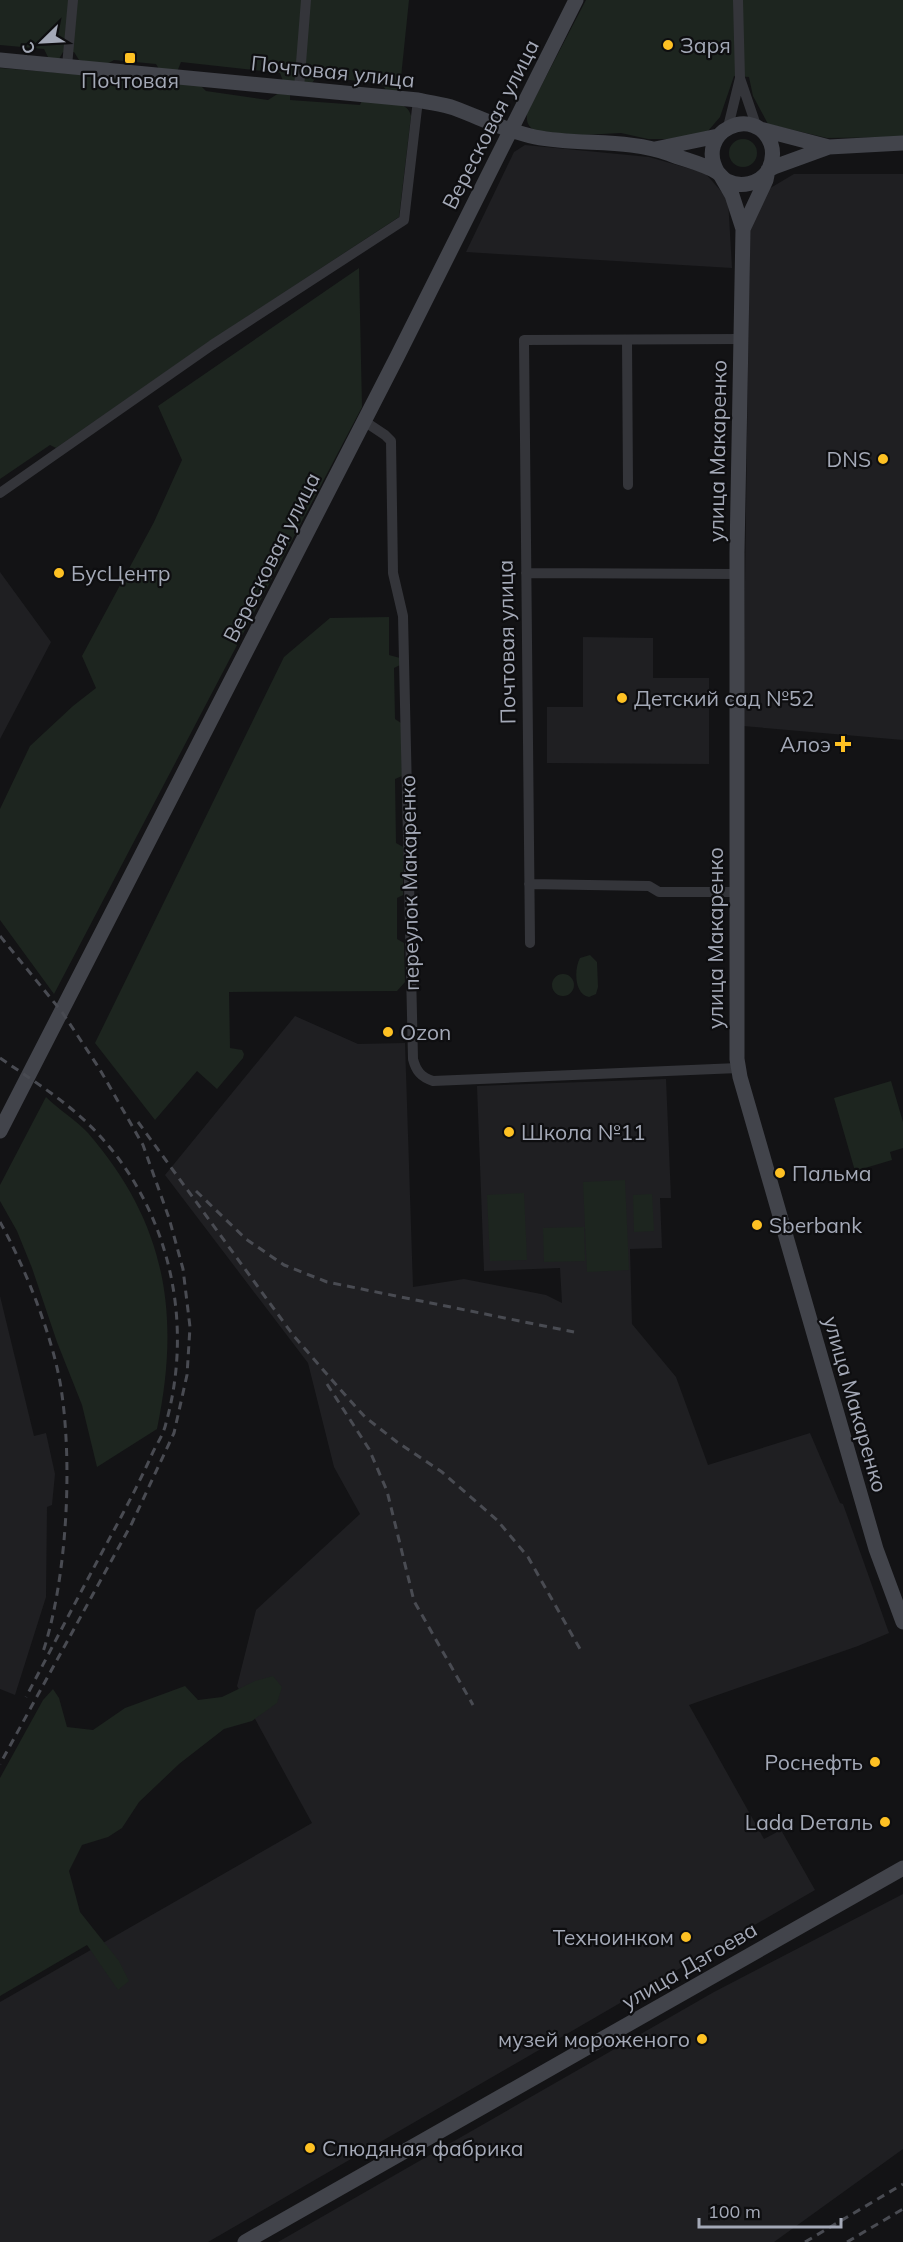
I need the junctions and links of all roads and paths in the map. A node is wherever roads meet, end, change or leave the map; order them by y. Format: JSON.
{"nodes":[{"id":1,"x":73,"y":0,"type":"edge"},
{"id":2,"x":306,"y":0,"type":"edge"},
{"id":3,"x":576,"y":0,"type":"edge"},
{"id":4,"x":738,"y":0,"type":"edge"},
{"id":5,"x":0,"y":60,"type":"edge"},
{"id":6,"x":67,"y":66,"type":"junction"},
{"id":7,"x":740,"y":78,"type":"junction"},
{"id":8,"x":298,"y":88,"type":"junction"},
{"id":9,"x":418,"y":100,"type":"junction"},
{"id":10,"x":758,"y":129,"type":"junction"},
{"id":11,"x":510,"y":131,"type":"junction"},
{"id":12,"x":723,"y":131,"type":"junction"},
{"id":13,"x":903,"y":143,"type":"edge"},
{"id":14,"x":828,"y":147,"type":"junction"},
{"id":15,"x":655,"y":149,"type":"junction"},
{"id":16,"x":768,"y":170,"type":"junction"},
{"id":17,"x":719,"y":174,"type":"junction"},
{"id":18,"x":742,"y":229,"type":"junction"},
{"id":19,"x":740,"y":339,"type":"junction"},
{"id":20,"x":627,"y":340,"type":"junction"},
{"id":21,"x":364,"y":421,"type":"junction"},
{"id":22,"x":628,"y":485,"type":"dead end"},
{"id":23,"x":0,"y":493,"type":"edge"},
{"id":24,"x":526,"y":573,"type":"junction"},
{"id":25,"x":737,"y":574,"type":"junction"},
{"id":26,"x":529,"y":884,"type":"junction"},
{"id":27,"x":736,"y":892,"type":"junction"},
{"id":28,"x":530,"y":943,"type":"dead end"},
{"id":29,"x":738,"y":1068,"type":"junction"},
{"id":30,"x":0,"y":1131,"type":"edge"},
{"id":31,"x":903,"y":1622,"type":"edge"},
{"id":32,"x":903,"y":1868,"type":"edge"},
{"id":33,"x":245,"y":2242,"type":"edge"}],
"edges":[{"from":1,"to":6,"type":"street"},
{"from":2,"to":8,"type":"street"},
{"from":3,"to":11,"type":"street","name":"Вересковая улица"},
{"from":4,"to":7,"type":"street"},
{"from":5,"to":6,"type":"street","name":"Почтовая улица"},
{"from":6,"to":8,"type":"street","name":"Почтовая улица"},
{"from":7,"to":10,"type":"street"},
{"from":7,"to":12,"type":"street"},
{"from":8,"to":9,"type":"street","name":"Почтовая улица"},
{"from":9,"to":11,"type":"street","name":"Почтовая улица"},
{"from":9,"to":23,"type":"street"},
{"from":10,"to":12,"type":"street"},
{"from":10,"to":14,"type":"street"},
{"from":10,"to":16,"type":"street"},
{"from":11,"to":15,"type":"street","name":"Почтовая улица"},
{"from":11,"to":21,"type":"street","name":"Вересковая улица"},
{"from":12,"to":15,"type":"street","name":"Почтовая улица"},
{"from":12,"to":17,"type":"street"},
{"from":13,"to":14,"type":"street"},
{"from":14,"to":16,"type":"street"},
{"from":15,"to":17,"type":"street","name":"Почтовая улица"},
{"from":16,"to":17,"type":"street"},
{"from":16,"to":18,"type":"street","name":"улица Макаренко"},
{"from":17,"to":18,"type":"street","name":"улица Макаренко"},
{"from":18,"to":19,"type":"street","name":"улица Макаренко"},
{"from":19,"to":20,"type":"street"},
{"from":19,"to":25,"type":"street","name":"улица Макаренко"},
{"from":20,"to":22,"type":"street"},
{"from":20,"to":24,"type":"street","name":"Почтовая улица"},
{"from":21,"to":29,"type":"street","name":"переулок Макаренко"},
{"from":21,"to":30,"type":"street","name":"Вересковая улица"},
{"from":24,"to":25,"type":"street"},
{"from":24,"to":26,"type":"street","name":"Почтовая улица"},
{"from":25,"to":27,"type":"street","name":"улица Макаренко"},
{"from":26,"to":27,"type":"street"},
{"from":26,"to":28,"type":"street","name":"Почтовая улица"},
{"from":27,"to":29,"type":"street","name":"улица Макаренко"},
{"from":29,"to":31,"type":"street","name":"улица Макаренко"},
{"from":32,"to":33,"type":"street","name":"улица Дзгоева"}]}
